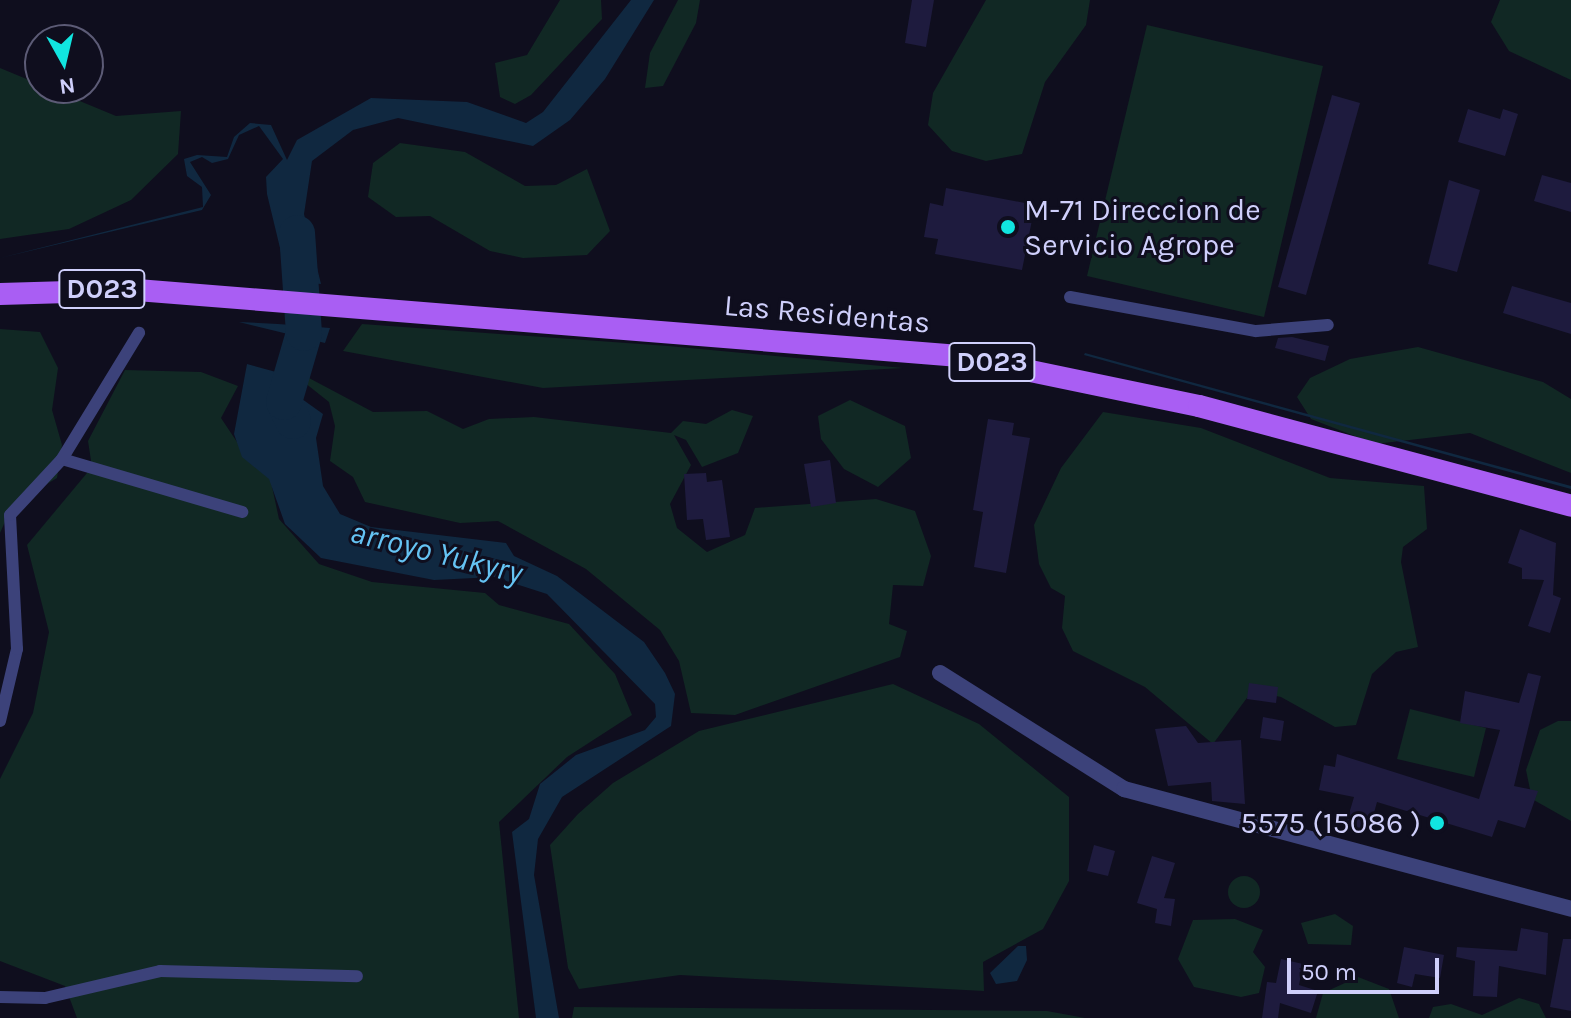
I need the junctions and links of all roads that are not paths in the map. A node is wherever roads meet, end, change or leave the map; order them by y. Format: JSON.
{"nodes":[{"id":1,"x":0,"y":294,"type":"edge"},
{"id":2,"x":1070,"y":297,"type":"dead end"},
{"id":3,"x":1328,"y":325,"type":"dead end"},
{"id":4,"x":139,"y":333,"type":"dead end"},
{"id":5,"x":62,"y":459,"type":"junction"},
{"id":6,"x":1571,"y":506,"type":"edge"},
{"id":7,"x":242,"y":512,"type":"dead end"},
{"id":8,"x":940,"y":673,"type":"dead end"},
{"id":9,"x":0,"y":721,"type":"edge"},
{"id":10,"x":1571,"y":909,"type":"edge"},
{"id":11,"x":357,"y":976,"type":"dead end"},
{"id":12,"x":0,"y":997,"type":"edge"}],
"edges":[{"from":1,"to":6,"type":"main road","name":"Las Residentas","number":"D023"},
{"from":2,"to":3,"type":"lane"},
{"from":4,"to":5,"type":"lane"},
{"from":5,"to":7,"type":"lane"},
{"from":5,"to":9,"type":"lane"},
{"from":8,"to":10,"type":"street"},
{"from":11,"to":12,"type":"lane"}]}
